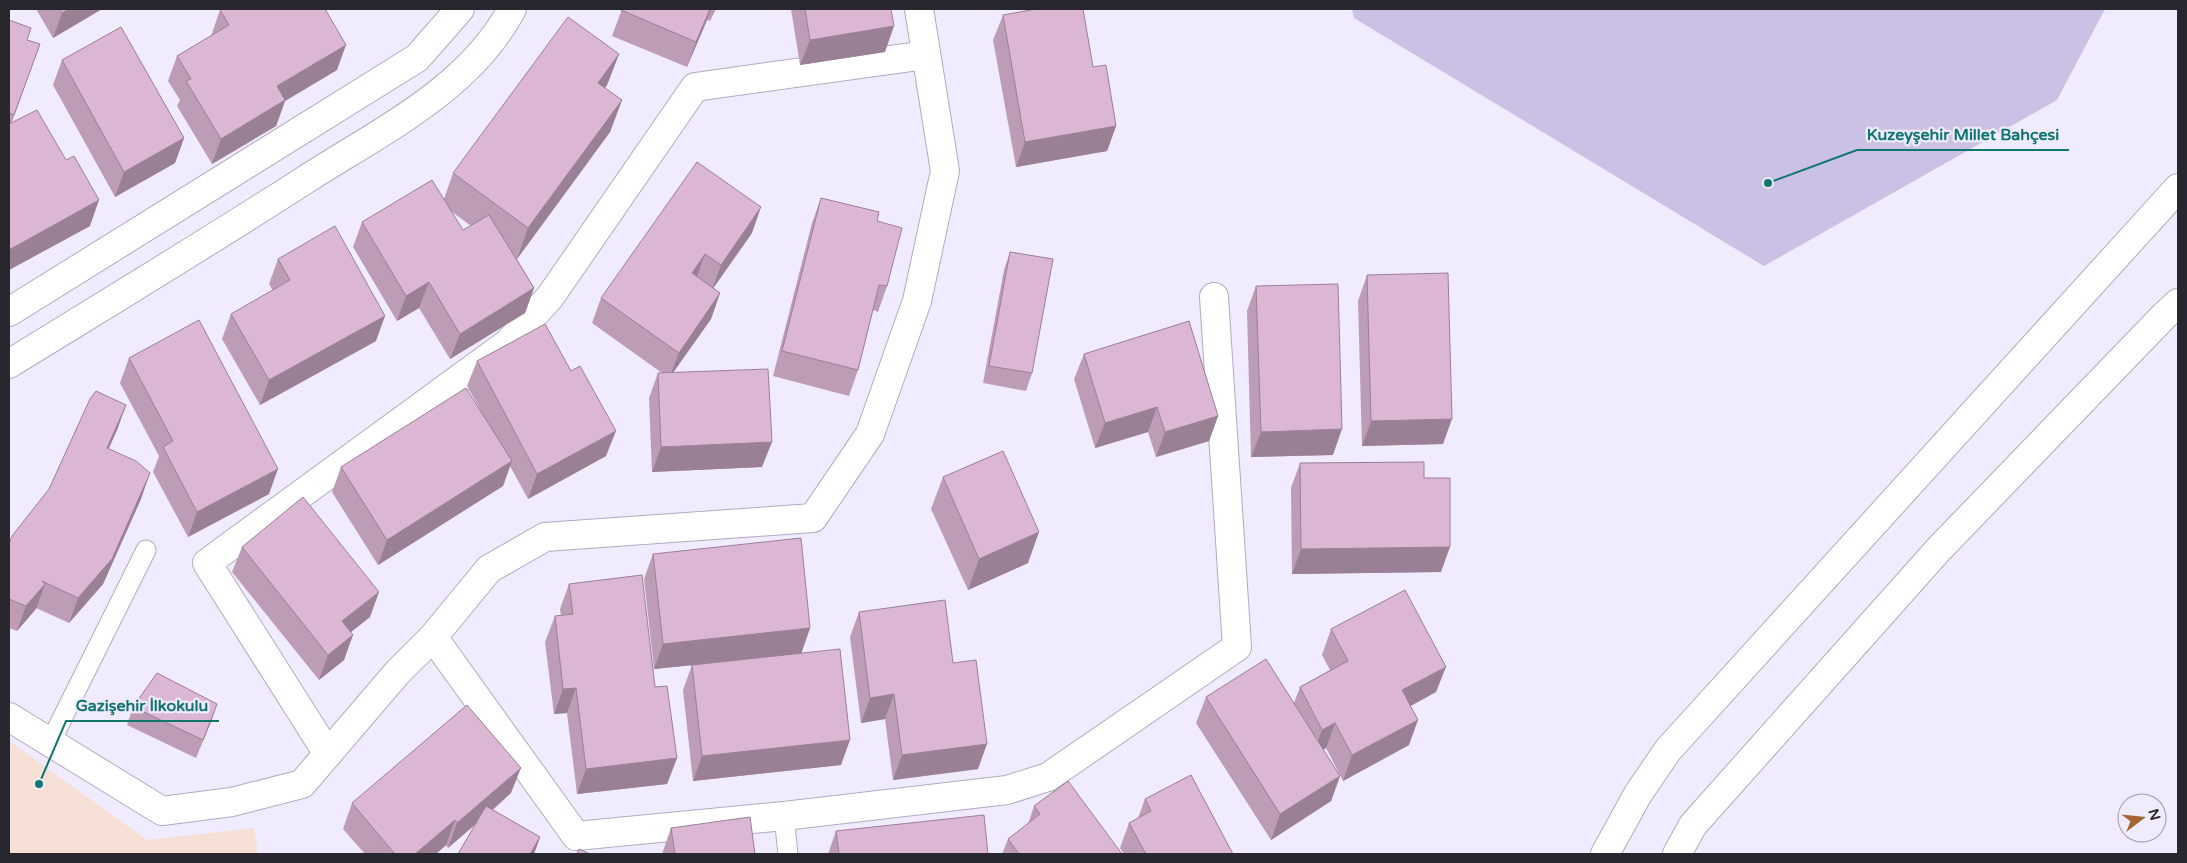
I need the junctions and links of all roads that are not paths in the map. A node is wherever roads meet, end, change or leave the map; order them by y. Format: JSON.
{"nodes":[{"id":1,"x":460,"y":9,"type":"edge"},
{"id":2,"x":512,"y":9,"type":"edge"},
{"id":3,"x":919,"y":9,"type":"edge"},
{"id":4,"x":926,"y":55,"type":"junction"},
{"id":5,"x":2178,"y":188,"type":"edge"},
{"id":6,"x":1214,"y":297,"type":"dead end"},
{"id":7,"x":2178,"y":303,"type":"edge"},
{"id":8,"x":9,"y":312,"type":"edge"},
{"id":9,"x":9,"y":364,"type":"edge"},
{"id":10,"x":146,"y":550,"type":"dead end"},
{"id":11,"x":433,"y":637,"type":"junction"},
{"id":12,"x":9,"y":717,"type":"edge"},
{"id":13,"x":50,"y":743,"type":"junction"},
{"id":14,"x":328,"y":754,"type":"junction"},
{"id":15,"x":784,"y":816,"type":"junction"},
{"id":16,"x":572,"y":845,"type":"edge"},
{"id":17,"x":788,"y":854,"type":"edge"},
{"id":18,"x":1605,"y":854,"type":"edge"},
{"id":19,"x":1677,"y":854,"type":"edge"}],
"edges":[{"from":1,"to":8,"type":"street"},
{"from":2,"to":9,"type":"street"},
{"from":3,"to":4,"type":"street"},
{"from":4,"to":11,"type":"street"},
{"from":4,"to":14,"type":"street"},
{"from":5,"to":18,"type":"street"},
{"from":6,"to":15,"type":"street"},
{"from":7,"to":19,"type":"street"},
{"from":10,"to":13,"type":"lane"},
{"from":11,"to":14,"type":"street"},
{"from":11,"to":16,"type":"street"},
{"from":12,"to":13,"type":"street"},
{"from":13,"to":14,"type":"street"},
{"from":15,"to":16,"type":"street"},
{"from":15,"to":17,"type":"lane"}]}
